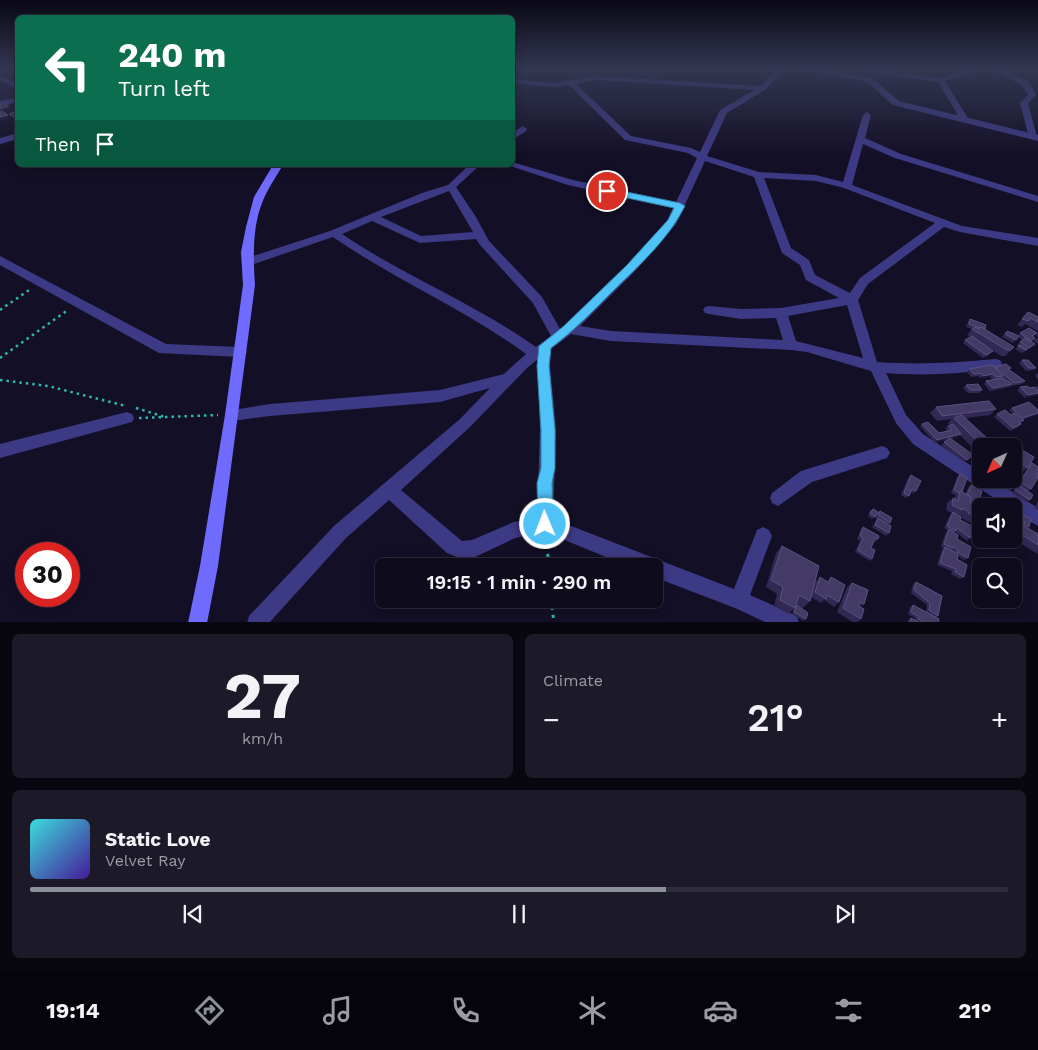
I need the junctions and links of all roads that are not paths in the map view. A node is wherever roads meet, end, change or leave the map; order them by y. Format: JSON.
{"nodes":[{"id":1,"x":587,"y":98,"type":"edge"},
{"id":2,"x":746,"y":98,"type":"edge"},
{"id":3,"x":886,"y":98,"type":"edge"},
{"id":4,"x":952,"y":98,"type":"edge"},
{"id":5,"x":1031,"y":98,"type":"edge"},
{"id":6,"x":15,"y":99,"type":"edge"},
{"id":7,"x":0,"y":104,"type":"edge"},
{"id":8,"x":867,"y":114,"type":"dead end"},
{"id":9,"x":965,"y":120,"type":"junction"},
{"id":10,"x":524,"y":129,"type":"dead end"},
{"id":11,"x":515,"y":135,"type":"edge"},
{"id":12,"x":15,"y":137,"type":"edge"},
{"id":13,"x":1036,"y":138,"type":"edge"},
{"id":14,"x":861,"y":140,"type":"junction"},
{"id":15,"x":0,"y":142,"type":"edge"},
{"id":16,"x":701,"y":158,"type":"junction"},
{"id":17,"x":515,"y":166,"type":"edge"},
{"id":18,"x":277,"y":167,"type":"edge"},
{"id":19,"x":473,"y":167,"type":"edge"},
{"id":20,"x":758,"y":175,"type":"junction"},
{"id":21,"x":847,"y":186,"type":"junction"},
{"id":22,"x":451,"y":187,"type":"junction"},
{"id":23,"x":1038,"y":199,"type":"edge"},
{"id":24,"x":680,"y":206,"type":"junction"},
{"id":25,"x":372,"y":217,"type":"junction"},
{"id":26,"x":942,"y":223,"type":"junction"},
{"id":27,"x":334,"y":233,"type":"junction"},
{"id":28,"x":479,"y":235,"type":"junction"},
{"id":29,"x":1038,"y":242,"type":"edge"},
{"id":30,"x":0,"y":260,"type":"edge"},
{"id":31,"x":248,"y":262,"type":"junction"},
{"id":32,"x":852,"y":300,"type":"junction"},
{"id":33,"x":709,"y":310,"type":"dead end"},
{"id":34,"x":781,"y":313,"type":"junction"},
{"id":35,"x":563,"y":333,"type":"junction"},
{"id":36,"x":791,"y":345,"type":"junction"},
{"id":37,"x":540,"y":349,"type":"junction"},
{"id":38,"x":240,"y":352,"type":"junction"},
{"id":39,"x":995,"y":364,"type":"dead end"},
{"id":40,"x":874,"y":367,"type":"junction"},
{"id":41,"x":507,"y":379,"type":"junction"},
{"id":42,"x":232,"y":415,"type":"junction"},
{"id":43,"x":127,"y":418,"type":"road end"},
{"id":44,"x":0,"y":451,"type":"edge"},
{"id":45,"x":882,"y":453,"type":"dead end"},
{"id":46,"x":388,"y":489,"type":"junction"},
{"id":47,"x":778,"y":498,"type":"dead end"},
{"id":48,"x":1038,"y":518,"type":"edge"},
{"id":49,"x":545,"y":524,"type":"junction"},
{"id":50,"x":764,"y":536,"type":"dead end"},
{"id":51,"x":629,"y":558,"type":"edge"},
{"id":52,"x":663,"y":571,"type":"edge"},
{"id":53,"x":739,"y":600,"type":"junction"},
{"id":54,"x":197,"y":622,"type":"edge"},
{"id":55,"x":256,"y":622,"type":"edge"},
{"id":56,"x":790,"y":622,"type":"edge"}],
"edges":[{"from":1,"to":16,"type":"street"},
{"from":2,"to":16,"type":"street"},
{"from":3,"to":9,"type":"street"},
{"from":4,"to":9,"type":"street"},
{"from":5,"to":13,"type":"street"},
{"from":6,"to":7,"type":"street"},
{"from":8,"to":14,"type":"street"},
{"from":9,"to":13,"type":"street"},
{"from":10,"to":11,"type":"street"},
{"from":12,"to":15,"type":"street"},
{"from":14,"to":21,"type":"street"},
{"from":14,"to":23,"type":"street"},
{"from":16,"to":20,"type":"street"},
{"from":16,"to":24,"type":"street"},
{"from":17,"to":24,"type":"street"},
{"from":18,"to":31,"type":"main road"},
{"from":19,"to":22,"type":"street"},
{"from":20,"to":21,"type":"street"},
{"from":20,"to":32,"type":"street"},
{"from":21,"to":26,"type":"street"},
{"from":22,"to":25,"type":"street"},
{"from":22,"to":28,"type":"street"},
{"from":24,"to":35,"type":"street"},
{"from":25,"to":27,"type":"street"},
{"from":25,"to":28,"type":"street"},
{"from":26,"to":29,"type":"street"},
{"from":26,"to":32,"type":"street"},
{"from":27,"to":31,"type":"street"},
{"from":27,"to":37,"type":"street"},
{"from":28,"to":35,"type":"street"},
{"from":30,"to":38,"type":"street"},
{"from":31,"to":38,"type":"main road"},
{"from":32,"to":34,"type":"street"},
{"from":32,"to":40,"type":"street"},
{"from":33,"to":34,"type":"street"},
{"from":34,"to":36,"type":"street"},
{"from":35,"to":36,"type":"street"},
{"from":35,"to":37,"type":"street"},
{"from":36,"to":40,"type":"street"},
{"from":37,"to":41,"type":"street"},
{"from":37,"to":49,"type":"street"},
{"from":38,"to":42,"type":"main road"},
{"from":39,"to":40,"type":"street"},
{"from":40,"to":48,"type":"street"},
{"from":41,"to":42,"type":"street"},
{"from":41,"to":46,"type":"street"},
{"from":42,"to":54,"type":"main road"},
{"from":43,"to":44,"type":"street"},
{"from":45,"to":47,"type":"street"},
{"from":46,"to":49,"type":"street"},
{"from":46,"to":55,"type":"street"},
{"from":49,"to":51,"type":"street"},
{"from":50,"to":53,"type":"street"},
{"from":52,"to":53,"type":"street"},
{"from":53,"to":56,"type":"street"}]}
